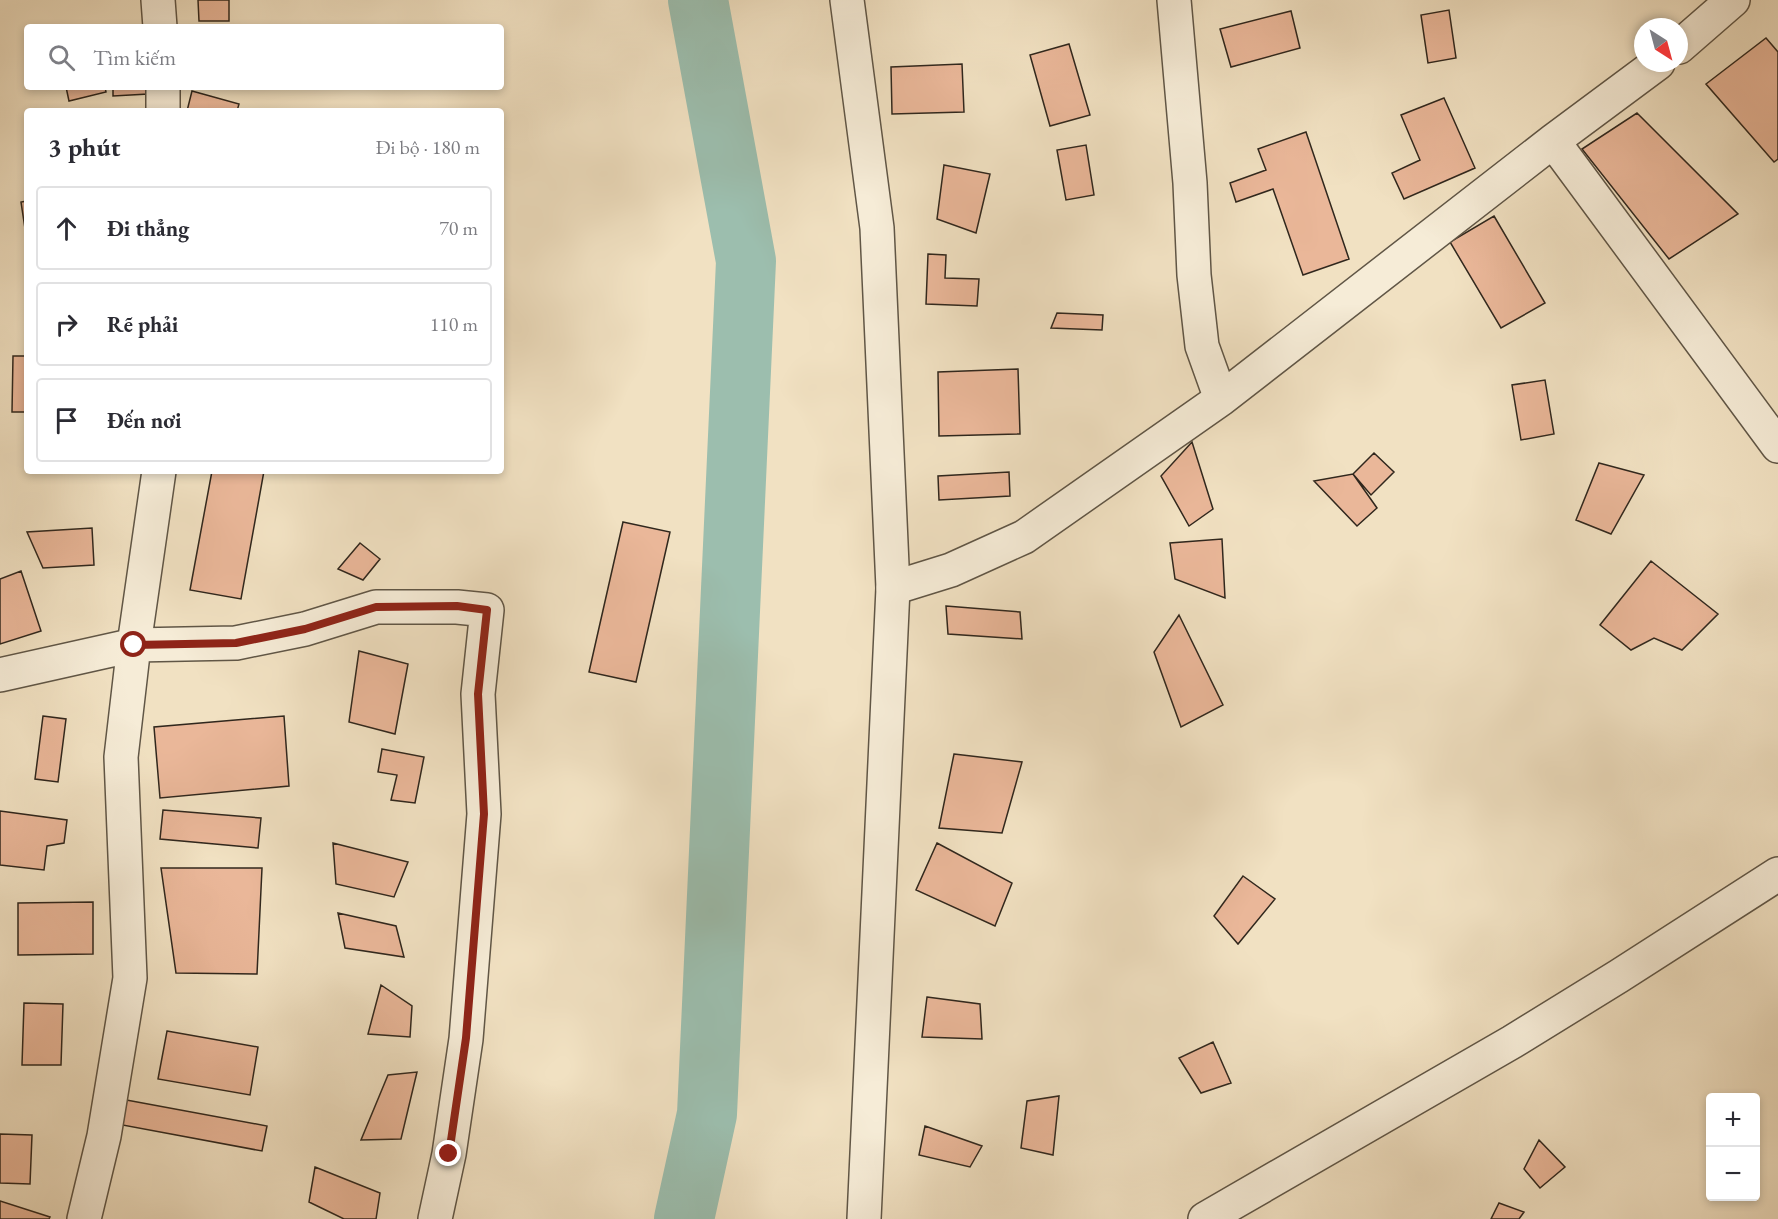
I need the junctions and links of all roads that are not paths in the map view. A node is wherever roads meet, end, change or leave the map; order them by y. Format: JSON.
{"nodes":[{"id":1,"x":158,"y":0,"type":"edge"},
{"id":2,"x":847,"y":0,"type":"edge"},
{"id":3,"x":1174,"y":0,"type":"edge"},
{"id":4,"x":1733,"y":0,"type":"edge"},
{"id":5,"x":160,"y":24,"type":"edge"},
{"id":6,"x":1688,"y":39,"type":"edge"},
{"id":7,"x":1646,"y":72,"type":"edge"},
{"id":8,"x":163,"y":90,"type":"edge"},
{"id":9,"x":163,"y":108,"type":"edge"},
{"id":10,"x":1553,"y":141,"type":"junction"},
{"id":11,"x":1221,"y":399,"type":"junction"},
{"id":12,"x":1778,"y":446,"type":"edge"},
{"id":13,"x":159,"y":474,"type":"edge"},
{"id":14,"x":893,"y":588,"type":"junction"},
{"id":15,"x":134,"y":645,"type":"junction"},
{"id":16,"x":0,"y":675,"type":"edge"},
{"id":17,"x":1778,"y":874,"type":"edge"},
{"id":18,"x":84,"y":1219,"type":"edge"},
{"id":19,"x":435,"y":1219,"type":"edge"},
{"id":20,"x":864,"y":1219,"type":"edge"},
{"id":21,"x":1205,"y":1219,"type":"edge"}],
"edges":[{"from":1,"to":5,"type":"street"},
{"from":2,"to":14,"type":"street"},
{"from":3,"to":11,"type":"street"},
{"from":4,"to":6,"type":"street"},
{"from":7,"to":10,"type":"street"},
{"from":8,"to":9,"type":"street"},
{"from":10,"to":11,"type":"street"},
{"from":10,"to":12,"type":"street"},
{"from":11,"to":14,"type":"street"},
{"from":13,"to":15,"type":"street"},
{"from":14,"to":20,"type":"street"},
{"from":15,"to":16,"type":"street"},
{"from":15,"to":18,"type":"street"},
{"from":15,"to":19,"type":"street"},
{"from":17,"to":21,"type":"street"}]}
